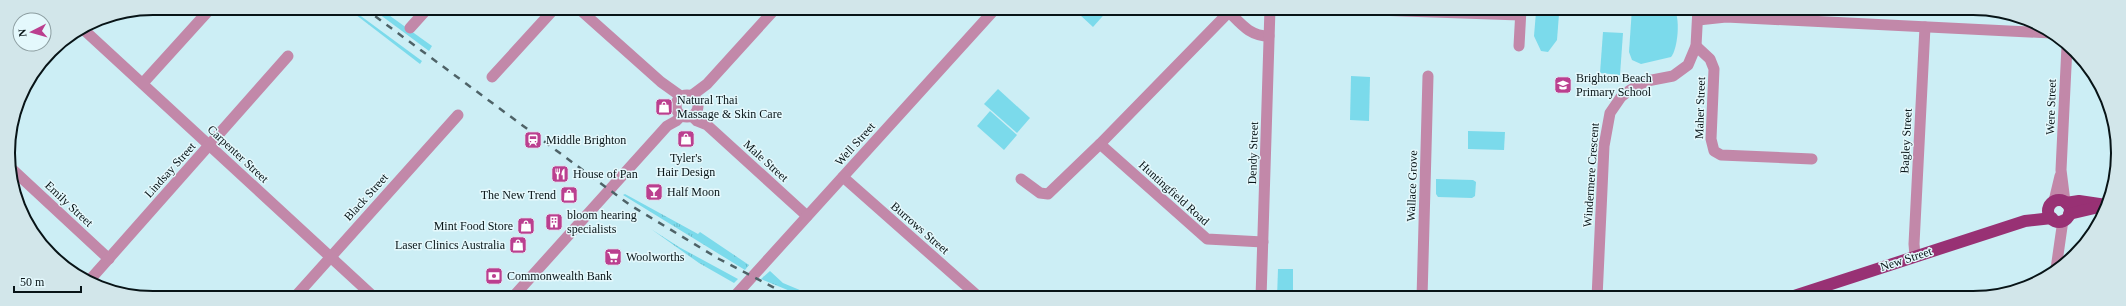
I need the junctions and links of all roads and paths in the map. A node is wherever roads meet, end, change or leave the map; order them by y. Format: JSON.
{"nodes":[{"id":1,"x":205,"y":15,"type":"edge"},
{"id":2,"x":422,"y":15,"type":"edge"},
{"id":3,"x":549,"y":15,"type":"edge"},
{"id":4,"x":586,"y":15,"type":"edge"},
{"id":5,"x":770,"y":15,"type":"edge"},
{"id":6,"x":990,"y":15,"type":"edge"},
{"id":7,"x":1222,"y":15,"type":"edge"},
{"id":8,"x":1232,"y":15,"type":"edge"},
{"id":9,"x":1270,"y":15,"type":"edge"},
{"id":10,"x":1521,"y":15,"type":"edge"},
{"id":11,"x":1698,"y":15,"type":"edge"},
{"id":12,"x":1698,"y":20,"type":"junction"},
{"id":13,"x":1925,"y":27,"type":"junction"},
{"id":14,"x":410,"y":28,"type":"dead end"},
{"id":15,"x":87,"y":32,"type":"edge"},
{"id":16,"x":2040,"y":33,"type":"edge"},
{"id":17,"x":1269,"y":36,"type":"junction"},
{"id":18,"x":1519,"y":46,"type":"dead end"},
{"id":19,"x":1696,"y":46,"type":"junction"},
{"id":20,"x":2067,"y":52,"type":"edge"},
{"id":21,"x":288,"y":56,"type":"dead end"},
{"id":22,"x":1428,"y":76,"type":"dead end"},
{"id":23,"x":492,"y":77,"type":"dead end"},
{"id":24,"x":143,"y":83,"type":"junction"},
{"id":25,"x":687,"y":106,"type":"junction"},
{"id":26,"x":458,"y":115,"type":"dead end"},
{"id":27,"x":1100,"y":144,"type":"junction"},
{"id":28,"x":210,"y":145,"type":"junction"},
{"id":29,"x":1812,"y":159,"type":"dead end"},
{"id":30,"x":16,"y":173,"type":"edge"},
{"id":31,"x":843,"y":177,"type":"junction"},
{"id":32,"x":1021,"y":179,"type":"dead end"},
{"id":33,"x":2101,"y":204,"type":"edge"},
{"id":34,"x":2059,"y":211,"type":"junction"},
{"id":35,"x":807,"y":216,"type":"junction"},
{"id":36,"x":1263,"y":242,"type":"junction"},
{"id":37,"x":1915,"y":256,"type":"junction"},
{"id":38,"x":331,"y":257,"type":"junction"},
{"id":39,"x":109,"y":259,"type":"junction"},
{"id":40,"x":2056,"y":264,"type":"edge"},
{"id":41,"x":92,"y":277,"type":"edge"},
{"id":42,"x":300,"y":291,"type":"edge"},
{"id":43,"x":368,"y":291,"type":"edge"},
{"id":44,"x":518,"y":291,"type":"edge"},
{"id":45,"x":739,"y":291,"type":"edge"},
{"id":46,"x":972,"y":291,"type":"edge"},
{"id":47,"x":1262,"y":291,"type":"edge"},
{"id":48,"x":1422,"y":291,"type":"edge"},
{"id":49,"x":1597,"y":291,"type":"edge"},
{"id":50,"x":1809,"y":291,"type":"edge"}],
"edges":[{"from":1,"to":24,"type":"street"},
{"from":2,"to":14,"type":"street"},
{"from":3,"to":23,"type":"street"},
{"from":4,"to":25,"type":"street","name":"Male Street"},
{"from":5,"to":25,"type":"street"},
{"from":6,"to":31,"type":"street","name":"Well Street"},
{"from":7,"to":27,"type":"street"},
{"from":8,"to":17,"type":"street"},
{"from":9,"to":17,"type":"street","name":"Dendy Street"},
{"from":10,"to":18,"type":"street"},
{"from":11,"to":12,"type":"street","name":"Windermere Crescent"},
{"from":12,"to":13,"type":"street"},
{"from":12,"to":19,"type":"street","name":"Windermere Crescent"},
{"from":13,"to":16,"type":"street"},
{"from":13,"to":37,"type":"street","name":"Bagley Street"},
{"from":15,"to":24,"type":"street","name":"Carpenter Street"},
{"from":17,"to":36,"type":"street","name":"Dendy Street"},
{"from":19,"to":29,"type":"street","name":"Maher Street"},
{"from":19,"to":49,"type":"street","name":"Windermere Crescent"},
{"from":20,"to":34,"type":"street","name":"Were Street"},
{"from":21,"to":28,"type":"street","name":"Lindsay Street"},
{"from":22,"to":48,"type":"street","name":"Wallace Grove"},
{"from":24,"to":28,"type":"street","name":"Carpenter Street"},
{"from":25,"to":35,"type":"street","name":"Male Street"},
{"from":25,"to":44,"type":"street"},
{"from":26,"to":38,"type":"street","name":"Black Street"},
{"from":27,"to":32,"type":"street"},
{"from":27,"to":36,"type":"street","name":"Huntingfield Road"},
{"from":28,"to":38,"type":"street","name":"Carpenter Street"},
{"from":28,"to":39,"type":"street","name":"Lindsay Street"},
{"from":30,"to":39,"type":"street","name":"Emily Street"},
{"from":31,"to":35,"type":"street","name":"Well Street"},
{"from":31,"to":46,"type":"street","name":"Burrows Street"},
{"from":33,"to":34,"type":"main road","name":"New Street"},
{"from":34,"to":37,"type":"main road","name":"New Street"},
{"from":34,"to":40,"type":"street","name":"Were Street"},
{"from":35,"to":45,"type":"street","name":"Well Street"},
{"from":36,"to":47,"type":"street","name":"Dendy Street"},
{"from":37,"to":50,"type":"main road","name":"New Street"},
{"from":38,"to":42,"type":"street","name":"Black Street"},
{"from":38,"to":43,"type":"street","name":"Carpenter Street"},
{"from":39,"to":41,"type":"street","name":"Lindsay Street"}]}
